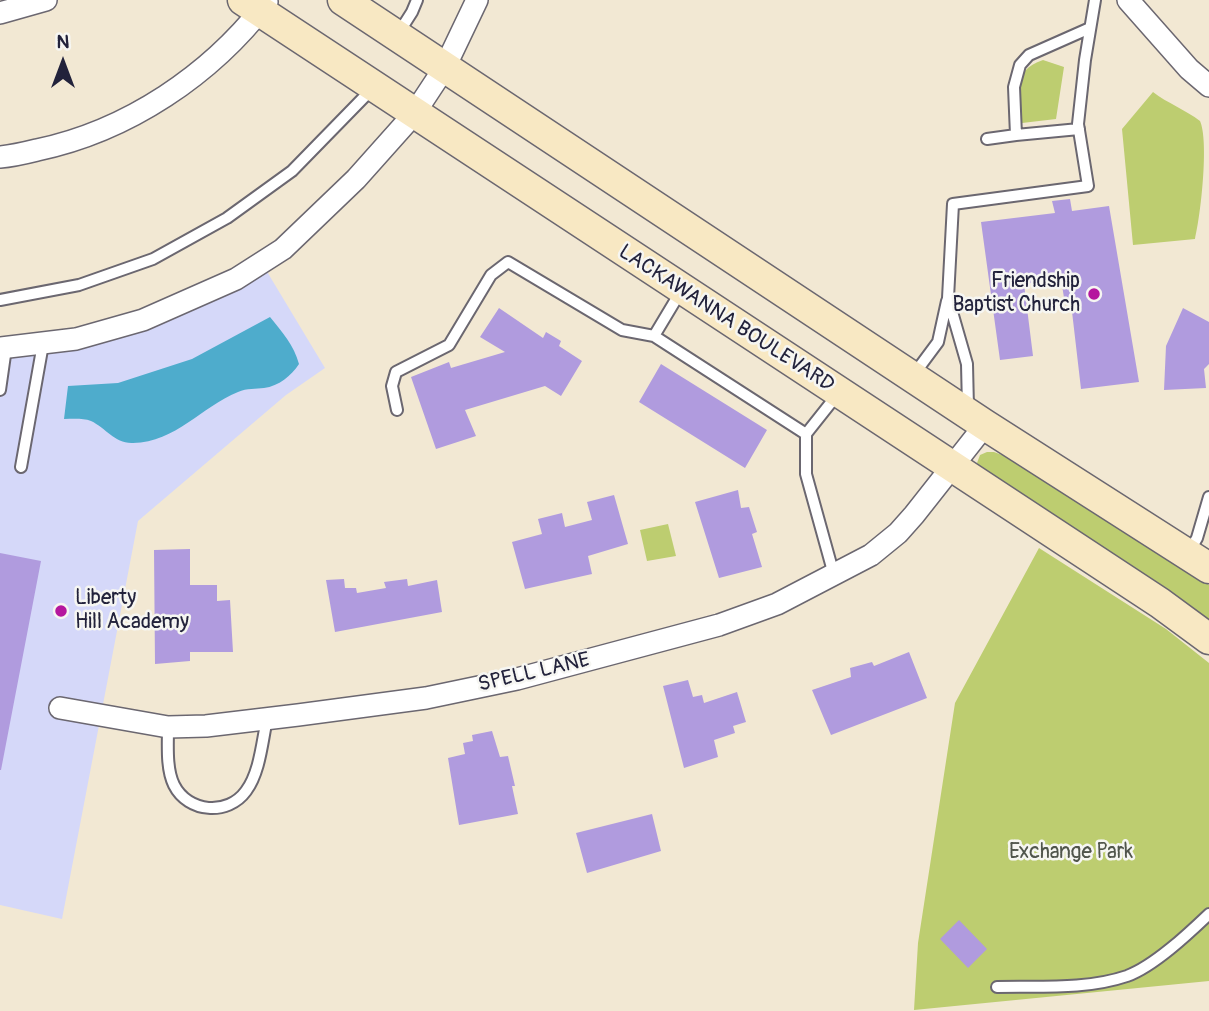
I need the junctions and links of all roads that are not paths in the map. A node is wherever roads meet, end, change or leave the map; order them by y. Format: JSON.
{"nodes":[{"id":1,"x":46,"y":0,"type":"edge"},
{"id":2,"x":343,"y":0,"type":"edge"},
{"id":3,"x":417,"y":0,"type":"edge"},
{"id":4,"x":477,"y":0,"type":"edge"},
{"id":5,"x":1095,"y":0,"type":"edge"},
{"id":6,"x":1128,"y":0,"type":"edge"},
{"id":7,"x":257,"y":4,"type":"edge"},
{"id":8,"x":0,"y":13,"type":"edge"},
{"id":9,"x":1090,"y":28,"type":"junction"},
{"id":10,"x":397,"y":36,"type":"junction"},
{"id":11,"x":445,"y":67,"type":"junction"},
{"id":12,"x":1208,"y":83,"type":"edge"},
{"id":13,"x":374,"y":86,"type":"junction"},
{"id":14,"x":414,"y":114,"type":"junction"},
{"id":15,"x":1079,"y":128,"type":"junction"},
{"id":16,"x":1016,"y":135,"type":"junction"},
{"id":17,"x":987,"y":139,"type":"dead end"},
{"id":18,"x":0,"y":157,"type":"edge"},
{"id":19,"x":682,"y":290,"type":"junction"},
{"id":20,"x":948,"y":298,"type":"junction"},
{"id":21,"x":0,"y":300,"type":"edge"},
{"id":22,"x":654,"y":336,"type":"junction"},
{"id":23,"x":43,"y":344,"type":"junction"},
{"id":24,"x":3,"y":348,"type":"edge"},
{"id":25,"x":912,"y":377,"type":"junction"},
{"id":26,"x":0,"y":390,"type":"edge"},
{"id":27,"x":839,"y":392,"type":"junction"},
{"id":28,"x":397,"y":410,"type":"dead end"},
{"id":29,"x":977,"y":420,"type":"junction"},
{"id":30,"x":806,"y":434,"type":"junction"},
{"id":31,"x":21,"y":467,"type":"dead end"},
{"id":32,"x":952,"y":467,"type":"junction"},
{"id":33,"x":1209,"y":497,"type":"edge"},
{"id":34,"x":1198,"y":561,"type":"edge"},
{"id":35,"x":834,"y":575,"type":"junction"},
{"id":36,"x":1209,"y":639,"type":"edge"},
{"id":37,"x":61,"y":708,"type":"dead end"},
{"id":38,"x":267,"y":719,"type":"junction"},
{"id":39,"x":168,"y":727,"type":"junction"},
{"id":40,"x":1209,"y":914,"type":"edge"},
{"id":41,"x":997,"y":987,"type":"dead end"}],
"edges":[{"from":1,"to":8,"type":"street"},
{"from":2,"to":10,"type":"street"},
{"from":3,"to":10,"type":"lane"},
{"from":4,"to":11,"type":"street"},
{"from":5,"to":9,"type":"lane"},
{"from":6,"to":12,"type":"street"},
{"from":7,"to":13,"type":"street","name":"LACKAWANNA BOULEVARD"},
{"from":7,"to":18,"type":"street"},
{"from":9,"to":15,"type":"lane"},
{"from":9,"to":16,"type":"lane"},
{"from":10,"to":11,"type":"street"},
{"from":11,"to":14,"type":"street"},
{"from":11,"to":25,"type":"street"},
{"from":13,"to":14,"type":"street","name":"LACKAWANNA BOULEVARD"},
{"from":13,"to":21,"type":"lane"},
{"from":14,"to":19,"type":"street","name":"LACKAWANNA BOULEVARD"},
{"from":14,"to":23,"type":"street"},
{"from":15,"to":16,"type":"lane"},
{"from":15,"to":20,"type":"lane"},
{"from":16,"to":17,"type":"lane"},
{"from":19,"to":22,"type":"lane"},
{"from":19,"to":27,"type":"street","name":"LACKAWANNA BOULEVARD"},
{"from":20,"to":25,"type":"lane"},
{"from":20,"to":29,"type":"lane"},
{"from":22,"to":28,"type":"lane"},
{"from":22,"to":30,"type":"lane"},
{"from":23,"to":24,"type":"street"},
{"from":23,"to":31,"type":"lane"},
{"from":24,"to":26,"type":"lane"},
{"from":25,"to":29,"type":"street"},
{"from":27,"to":30,"type":"lane"},
{"from":27,"to":32,"type":"street","name":"LACKAWANNA BOULEVARD"},
{"from":29,"to":32,"type":"street","name":"SPELL LANE"},
{"from":29,"to":34,"type":"street"},
{"from":30,"to":35,"type":"lane"},
{"from":32,"to":35,"type":"street","name":"SPELL LANE"},
{"from":32,"to":36,"type":"street","name":"LACKAWANNA BOULEVARD"},
{"from":33,"to":34,"type":"lane"},
{"from":35,"to":38,"type":"street","name":"SPELL LANE"},
{"from":37,"to":39,"type":"street","name":"SPELL LANE"},
{"from":38,"to":39,"type":"street","name":"SPELL LANE"},
{"from":38,"to":39,"type":"lane"},
{"from":40,"to":41,"type":"lane"}]}
